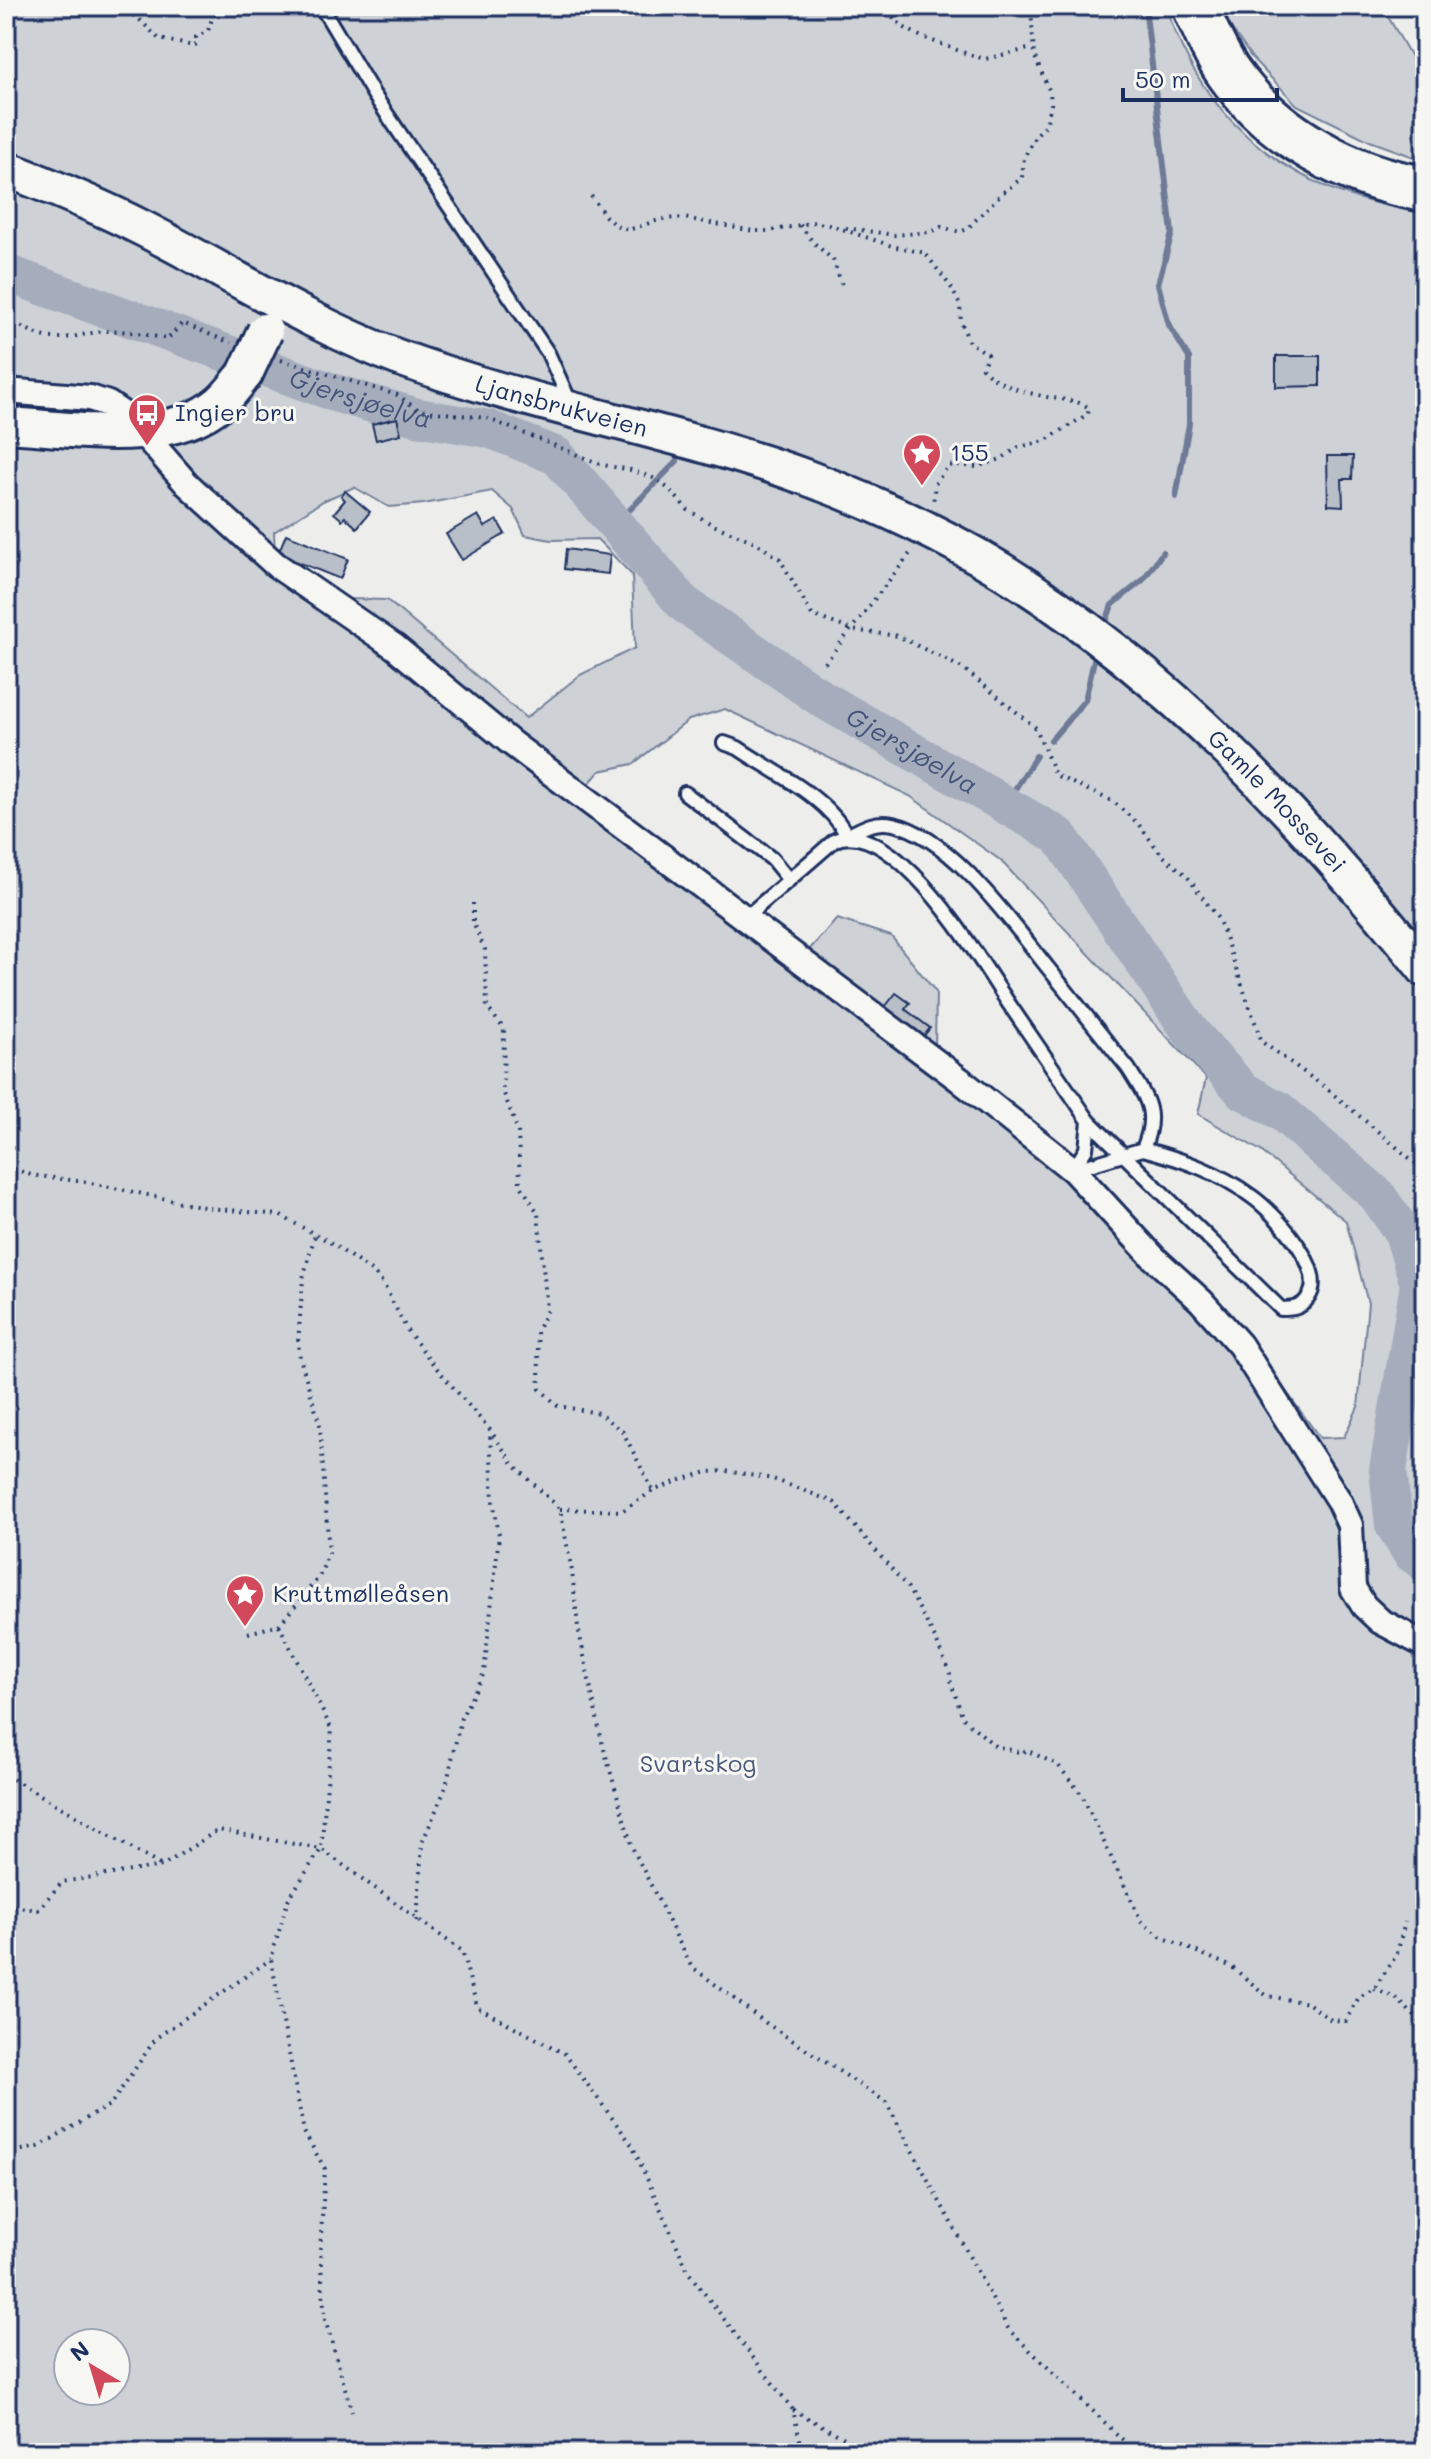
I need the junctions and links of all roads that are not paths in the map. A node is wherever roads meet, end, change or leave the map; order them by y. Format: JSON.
{"nodes":[{"id":1,"x":321,"y":6,"type":"edge"},
{"id":2,"x":1201,"y":12,"type":"edge"},
{"id":3,"x":6,"y":169,"type":"edge"},
{"id":4,"x":1425,"y":189,"type":"edge"},
{"id":5,"x":271,"y":316,"type":"junction"},
{"id":6,"x":6,"y":391,"type":"edge"},
{"id":7,"x":568,"y":407,"type":"junction"},
{"id":8,"x":6,"y":425,"type":"edge"},
{"id":9,"x":141,"y":431,"type":"junction"},
{"id":10,"x":1111,"y":650,"type":"joint"},
{"id":11,"x":724,"y":743,"type":"dead end"},
{"id":12,"x":685,"y":793,"type":"dead end"},
{"id":13,"x":847,"y":836,"type":"junction"},
{"id":14,"x":789,"y":880,"type":"junction"},
{"id":15,"x":745,"y":918,"type":"junction"},
{"id":16,"x":1425,"y":969,"type":"edge"},
{"id":17,"x":1089,"y":1121,"type":"junction"},
{"id":18,"x":1143,"y":1149,"type":"junction"},
{"id":19,"x":1124,"y":1155,"type":"junction"},
{"id":20,"x":1073,"y":1170,"type":"junction"},
{"id":21,"x":1425,"y":1645,"type":"edge"}],
"edges":[{"from":1,"to":7,"type":"lane"},
{"from":2,"to":4,"type":"highway"},
{"from":3,"to":5,"type":"main road","name":"Ljansbrukveien"},
{"from":5,"to":7,"type":"main road","name":"Ljansbrukveien"},
{"from":5,"to":9,"type":"main road","bridge":true},
{"from":6,"to":9,"type":"street"},
{"from":7,"to":10,"type":"main road","name":"Ljansbrukveien"},
{"from":8,"to":9,"type":"main road"},
{"from":9,"to":15,"type":"street"},
{"from":10,"to":16,"type":"main road","name":"Gamle Mossevei"},
{"from":11,"to":13,"type":"lane"},
{"from":12,"to":14,"type":"lane"},
{"from":13,"to":14,"type":"lane"},
{"from":13,"to":17,"type":"lane"},
{"from":13,"to":18,"type":"lane"},
{"from":14,"to":15,"type":"lane"},
{"from":15,"to":20,"type":"street"},
{"from":17,"to":19,"type":"lane"},
{"from":17,"to":20,"type":"lane"},
{"from":18,"to":19,"type":"lane"},
{"from":18,"to":19,"type":"lane"},
{"from":19,"to":20,"type":"lane"},
{"from":20,"to":21,"type":"street"}]}
